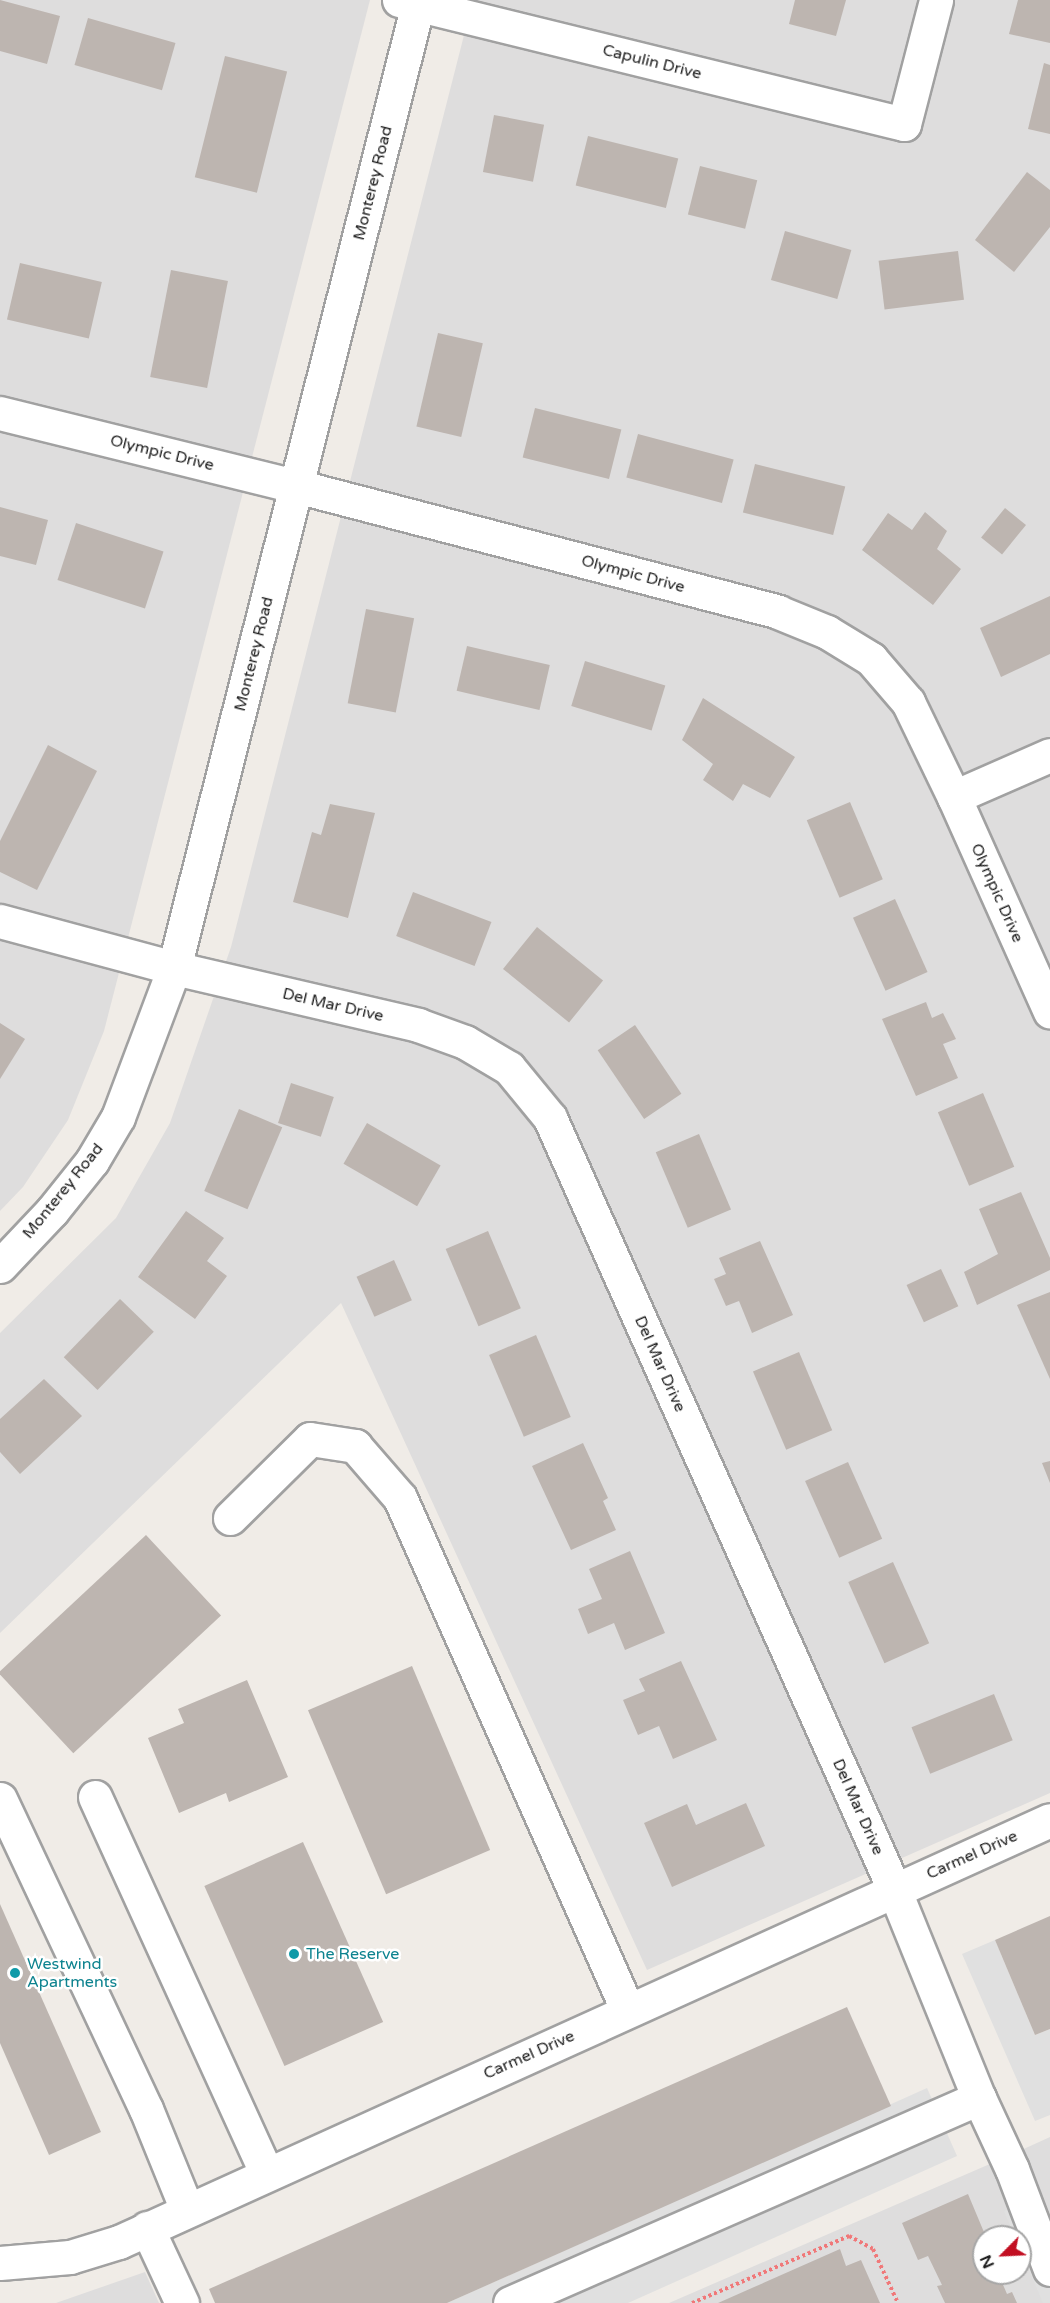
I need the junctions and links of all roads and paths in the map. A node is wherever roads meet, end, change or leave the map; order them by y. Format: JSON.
{"nodes":[{"id":1,"x":936,"y":0,"type":"edge"},
{"id":2,"x":412,"y":2,"type":"edge"},
{"id":3,"x":0,"y":413,"type":"edge"},
{"id":4,"x":296,"y":486,"type":"junction"},
{"id":5,"x":1050,"y":756,"type":"edge"},
{"id":6,"x":954,"y":797,"type":"junction"},
{"id":7,"x":0,"y":921,"type":"edge"},
{"id":8,"x":174,"y":968,"type":"junction"},
{"id":9,"x":1050,"y":1012,"type":"edge"},
{"id":10,"x":0,"y":1266,"type":"edge"},
{"id":11,"x":230,"y":1518,"type":"dead end"},
{"id":12,"x":95,"y":1797,"type":"dead end"},
{"id":13,"x":0,"y":1799,"type":"edge"},
{"id":14,"x":1050,"y":1820,"type":"edge"},
{"id":15,"x":894,"y":1889,"type":"junction"},
{"id":16,"x":628,"y":2011,"type":"junction"},
{"id":17,"x":979,"y":2098,"type":"junction"},
{"id":18,"x":267,"y":2174,"type":"junction"},
{"id":19,"x":188,"y":2210,"type":"junction"},
{"id":20,"x":147,"y":2228,"type":"junction"},
{"id":21,"x":1,"y":2258,"type":"edge"},
{"id":22,"x":1050,"y":2269,"type":"edge"},
{"id":23,"x":182,"y":2303,"type":"edge"},
{"id":24,"x":510,"y":2303,"type":"edge"},
{"id":25,"x":692,"y":2303,"type":"edge"},
{"id":26,"x":898,"y":2303,"type":"edge"}],
"edges":[{"from":1,"to":2,"type":"street","name":"Capulin Drive"},
{"from":2,"to":4,"type":"street","name":"Monterey Road"},
{"from":3,"to":4,"type":"street","name":"Olympic Drive"},
{"from":4,"to":6,"type":"street","name":"Olympic Drive"},
{"from":4,"to":8,"type":"street","name":"Monterey Road"},
{"from":5,"to":6,"type":"street"},
{"from":6,"to":9,"type":"street","name":"Olympic Drive"},
{"from":7,"to":8,"type":"street","name":"Del Mar Drive"},
{"from":8,"to":10,"type":"street","name":"Monterey Road"},
{"from":8,"to":15,"type":"street","name":"Del Mar Drive"},
{"from":11,"to":16,"type":"street"},
{"from":12,"to":18,"type":"street"},
{"from":13,"to":19,"type":"street"},
{"from":14,"to":15,"type":"street","name":"Carmel Drive"},
{"from":15,"to":16,"type":"street","name":"Carmel Drive"},
{"from":15,"to":17,"type":"street","name":"Del Mar Drive"},
{"from":16,"to":18,"type":"street","name":"Carmel Drive"},
{"from":17,"to":22,"type":"street","name":"Del Mar Drive"},
{"from":17,"to":24,"type":"street"},
{"from":18,"to":19,"type":"street","name":"Carmel Drive"},
{"from":19,"to":20,"type":"street","name":"Carmel Drive"},
{"from":20,"to":21,"type":"street","name":"Carmel Drive"},
{"from":20,"to":23,"type":"street"},
{"from":25,"to":26,"type":"path"}]}
